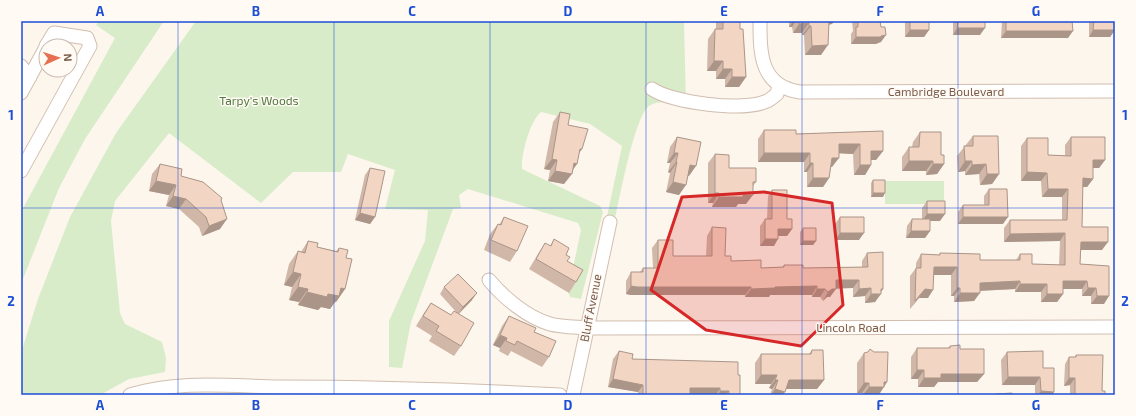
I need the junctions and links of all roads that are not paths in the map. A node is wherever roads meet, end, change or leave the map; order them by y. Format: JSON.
{"nodes":[{"id":1,"x":760,"y":21,"type":"edge"},
{"id":2,"x":51,"y":38,"type":"edge"},
{"id":3,"x":38,"y":62,"type":"edge"},
{"id":4,"x":21,"y":66,"type":"edge"},
{"id":5,"x":78,"y":68,"type":"edge"},
{"id":6,"x":30,"y":77,"type":"junction"},
{"id":7,"x":72,"y":78,"type":"edge"},
{"id":8,"x":779,"y":84,"type":"junction"},
{"id":9,"x":652,"y":89,"type":"dead end"},
{"id":10,"x":1115,"y":91,"type":"edge"},
{"id":11,"x":21,"y":93,"type":"edge"},
{"id":12,"x":21,"y":171,"type":"edge"},
{"id":13,"x":610,"y":222,"type":"dead end"},
{"id":14,"x":490,"y":280,"type":"dead end"},
{"id":15,"x":1115,"y":327,"type":"edge"},
{"id":16,"x":587,"y":328,"type":"junction"},
{"id":17,"x":130,"y":395,"type":"edge"},
{"id":18,"x":560,"y":395,"type":"edge"},
{"id":19,"x":573,"y":395,"type":"edge"}],
"edges":[{"from":1,"to":8,"type":"street"},
{"from":2,"to":5,"type":"street"},
{"from":3,"to":6,"type":"street"},
{"from":4,"to":6,"type":"street"},
{"from":6,"to":11,"type":"street"},
{"from":7,"to":12,"type":"street"},
{"from":8,"to":9,"type":"street"},
{"from":8,"to":10,"type":"street","name":"Cambridge Boulevard"},
{"from":13,"to":16,"type":"street","name":"Bluff Avenue"},
{"from":14,"to":16,"type":"street","name":"Lincoln Road"},
{"from":15,"to":16,"type":"street","name":"Lincoln Road"},
{"from":16,"to":19,"type":"street","name":"Bluff Avenue"},
{"from":17,"to":18,"type":"street"}]}
